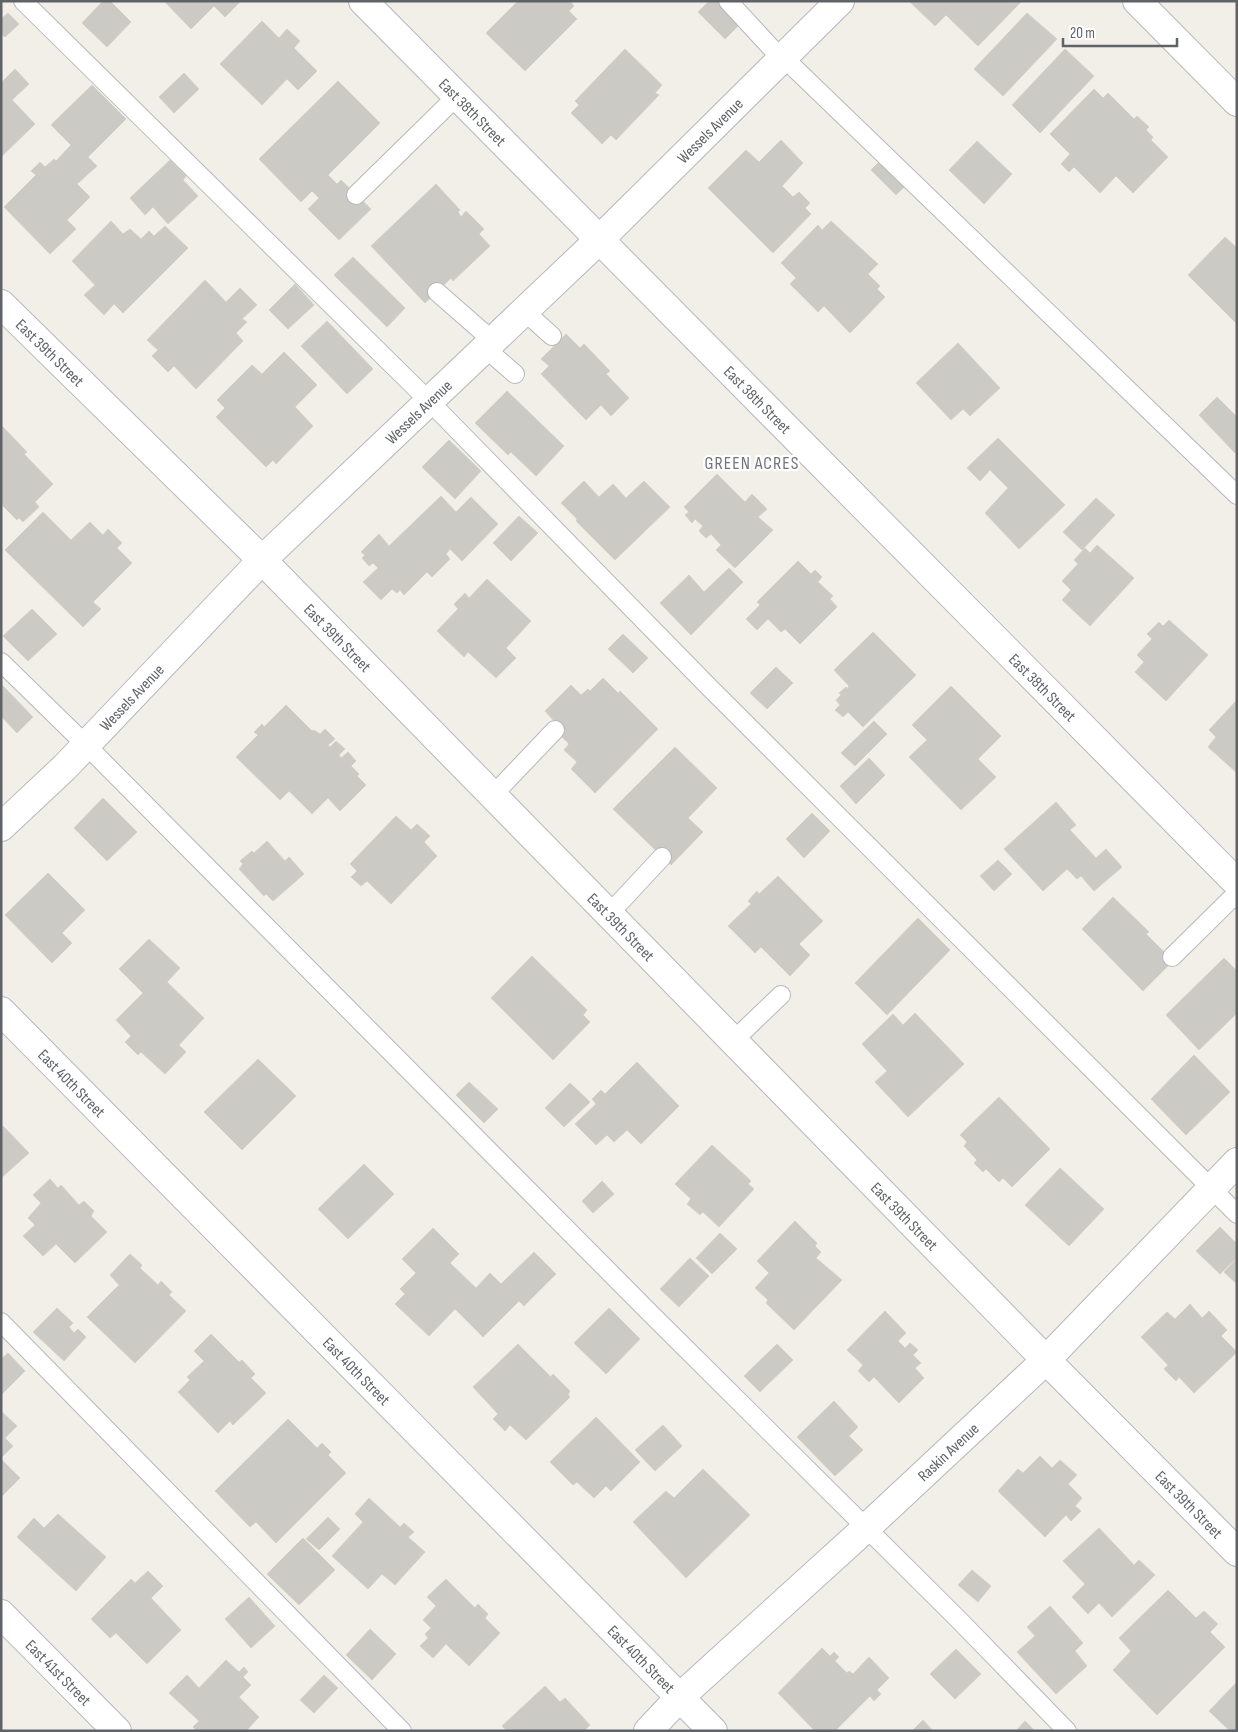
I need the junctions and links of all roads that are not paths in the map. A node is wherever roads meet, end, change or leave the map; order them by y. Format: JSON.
{"nodes":[{"id":1,"x":23,"y":1,"type":"edge"},
{"id":2,"x":363,"y":1,"type":"edge"},
{"id":3,"x":728,"y":1,"type":"edge"},
{"id":4,"x":840,"y":1,"type":"edge"},
{"id":5,"x":1137,"y":1,"type":"edge"},
{"id":6,"x":784,"y":57,"type":"junction"},
{"id":7,"x":457,"y":96,"type":"junction"},
{"id":8,"x":1237,"y":102,"type":"edge"},
{"id":9,"x":356,"y":194,"type":"dead end"},
{"id":10,"x":600,"y":239,"type":"junction"},
{"id":11,"x":437,"y":292,"type":"dead end"},
{"id":12,"x":1,"y":304,"type":"edge"},
{"id":13,"x":524,"y":311,"type":"junction"},
{"id":14,"x":552,"y":336,"type":"dead end"},
{"id":15,"x":489,"y":344,"type":"junction"},
{"id":16,"x":515,"y":374,"type":"dead end"},
{"id":17,"x":429,"y":402,"type":"junction"},
{"id":18,"x":1237,"y":495,"type":"edge"},
{"id":19,"x":262,"y":560,"type":"junction"},
{"id":20,"x":1,"y":662,"type":"edge"},
{"id":21,"x":555,"y":730,"type":"dead end"},
{"id":22,"x":86,"y":745,"type":"junction"},
{"id":23,"x":492,"y":795,"type":"junction"},
{"id":24,"x":1,"y":827,"type":"edge"},
{"id":25,"x":662,"y":858,"type":"dead end"},
{"id":26,"x":1237,"y":883,"type":"edge"},
{"id":27,"x":1237,"y":893,"type":"edge"},
{"id":28,"x":609,"y":914,"type":"junction"},
{"id":29,"x":1172,"y":957,"type":"dead end"},
{"id":30,"x":781,"y":994,"type":"dead end"},
{"id":31,"x":1,"y":1011,"type":"edge"},
{"id":32,"x":733,"y":1041,"type":"junction"},
{"id":33,"x":1237,"y":1162,"type":"edge"},
{"id":34,"x":1212,"y":1188,"type":"junction"},
{"id":35,"x":1237,"y":1214,"type":"edge"},
{"id":36,"x":1,"y":1322,"type":"edge"},
{"id":37,"x":1046,"y":1360,"type":"junction"},
{"id":38,"x":866,"y":1529,"type":"junction"},
{"id":39,"x":1237,"y":1552,"type":"edge"},
{"id":40,"x":1,"y":1614,"type":"edge"},
{"id":41,"x":680,"y":1698,"type":"junction"},
{"id":42,"x":117,"y":1731,"type":"edge"},
{"id":43,"x":402,"y":1731,"type":"edge"},
{"id":44,"x":648,"y":1731,"type":"edge"},
{"id":45,"x":712,"y":1731,"type":"edge"},
{"id":46,"x":1067,"y":1731,"type":"edge"}],
"edges":[{"from":1,"to":17,"type":"lane"},
{"from":2,"to":7,"type":"street","name":"East 38th Street"},
{"from":3,"to":6,"type":"lane"},
{"from":4,"to":6,"type":"street","name":"Wessels Avenue"},
{"from":5,"to":8,"type":"street"},
{"from":6,"to":10,"type":"street","name":"Wessels Avenue"},
{"from":6,"to":18,"type":"lane"},
{"from":7,"to":9,"type":"lane"},
{"from":7,"to":10,"type":"street","name":"East 38th Street"},
{"from":10,"to":13,"type":"street","name":"Wessels Avenue"},
{"from":10,"to":26,"type":"street","name":"East 38th Street"},
{"from":11,"to":15,"type":"lane"},
{"from":12,"to":19,"type":"street","name":"East 39th Street"},
{"from":13,"to":14,"type":"lane"},
{"from":13,"to":15,"type":"street","name":"Wessels Avenue"},
{"from":15,"to":16,"type":"lane"},
{"from":15,"to":17,"type":"street","name":"Wessels Avenue"},
{"from":17,"to":19,"type":"street","name":"Wessels Avenue"},
{"from":17,"to":34,"type":"lane"},
{"from":19,"to":22,"type":"street","name":"Wessels Avenue"},
{"from":19,"to":23,"type":"street","name":"East 39th Street"},
{"from":20,"to":22,"type":"lane"},
{"from":21,"to":23,"type":"lane"},
{"from":22,"to":24,"type":"street","name":"Wessels Avenue"},
{"from":22,"to":38,"type":"lane"},
{"from":23,"to":28,"type":"street","name":"East 39th Street"},
{"from":25,"to":28,"type":"lane"},
{"from":27,"to":29,"type":"lane"},
{"from":28,"to":32,"type":"street","name":"East 39th Street"},
{"from":30,"to":32,"type":"lane"},
{"from":31,"to":41,"type":"street","name":"East 40th Street"},
{"from":32,"to":37,"type":"street","name":"East 39th Street"},
{"from":33,"to":34,"type":"street","name":"Raskin Avenue"},
{"from":34,"to":35,"type":"lane"},
{"from":34,"to":37,"type":"street","name":"Raskin Avenue"},
{"from":36,"to":43,"type":"lane"},
{"from":37,"to":38,"type":"street","name":"Raskin Avenue"},
{"from":37,"to":39,"type":"street","name":"East 39th Street"},
{"from":38,"to":41,"type":"street","name":"Raskin Avenue"},
{"from":38,"to":46,"type":"lane"},
{"from":40,"to":42,"type":"street","name":"East 41st Street"},
{"from":41,"to":44,"type":"street","name":"Raskin Avenue"},
{"from":41,"to":45,"type":"street","name":"East 40th Street"}]}
